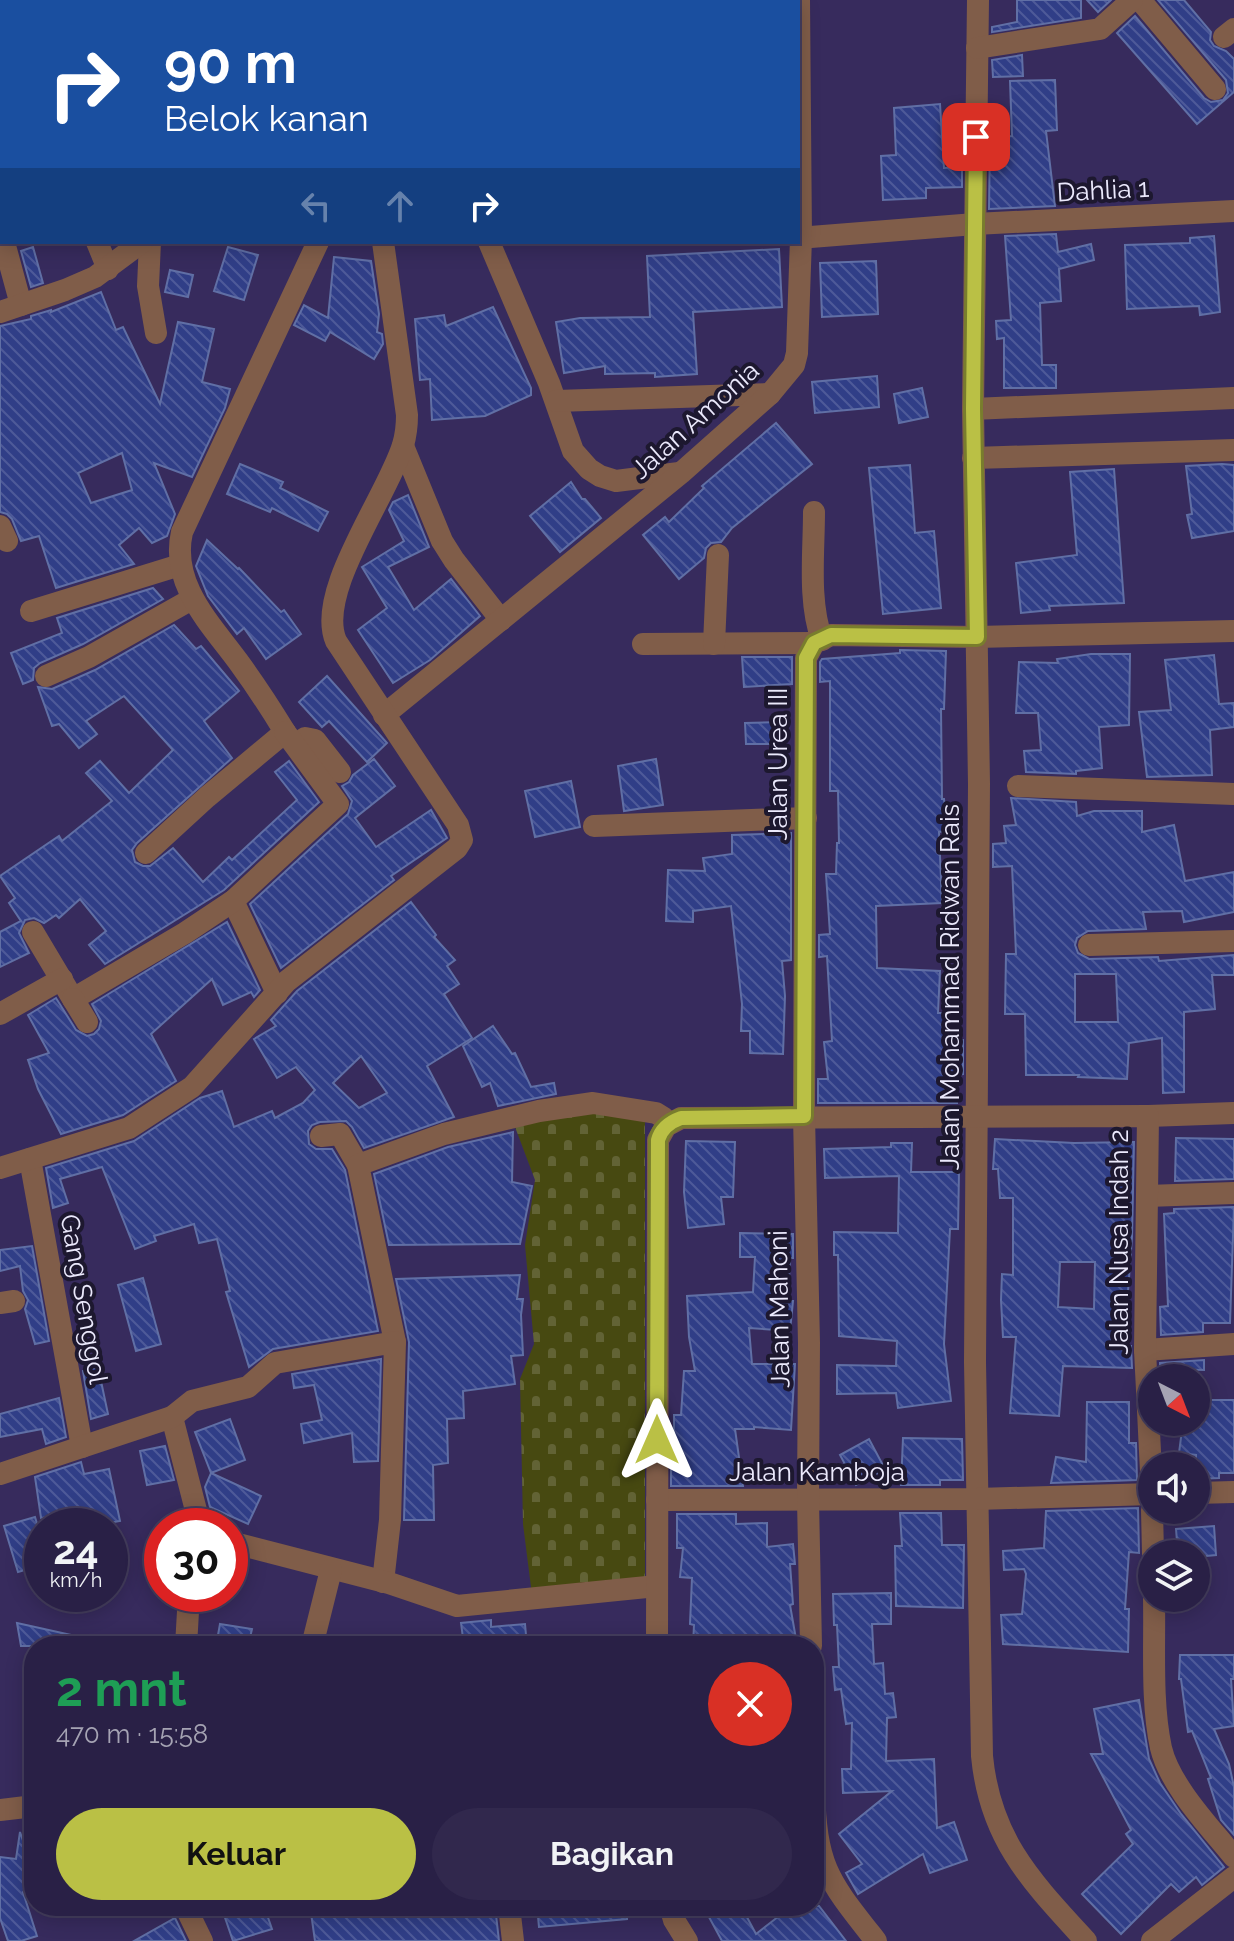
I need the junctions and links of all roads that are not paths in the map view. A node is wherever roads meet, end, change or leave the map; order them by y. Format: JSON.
{"nodes":[{"id":1,"x":978,"y":0,"type":"edge"},
{"id":2,"x":1132,"y":0,"type":"edge"},
{"id":3,"x":1140,"y":0,"type":"edge"},
{"id":4,"x":977,"y":48,"type":"junction"},
{"id":5,"x":1215,"y":89,"type":"dead end"},
{"id":6,"x":1234,"y":211,"type":"edge"},
{"id":7,"x":975,"y":224,"type":"junction"},
{"id":8,"x":800,"y":238,"type":"edge"},
{"id":9,"x":4,"y":244,"type":"edge"},
{"id":10,"x":98,"y":244,"type":"edge"},
{"id":11,"x":139,"y":244,"type":"edge"},
{"id":12,"x":150,"y":244,"type":"edge"},
{"id":13,"x":317,"y":244,"type":"edge"},
{"id":14,"x":383,"y":244,"type":"edge"},
{"id":15,"x":490,"y":244,"type":"edge"},
{"id":16,"x":800,"y":244,"type":"edge"},
{"id":17,"x":108,"y":269,"type":"junction"},
{"id":18,"x":11,"y":308,"type":"edge"},
{"id":19,"x":156,"y":333,"type":"dead end"},
{"id":20,"x":770,"y":394,"type":"junction"},
{"id":21,"x":1234,"y":398,"type":"edge"},
{"id":22,"x":556,"y":401,"type":"junction"},
{"id":23,"x":973,"y":409,"type":"junction"},
{"id":24,"x":403,"y":446,"type":"junction"},
{"id":25,"x":1234,"y":450,"type":"edge"},
{"id":26,"x":973,"y":458,"type":"junction"},
{"id":27,"x":681,"y":473,"type":"junction"},
{"id":28,"x":814,"y":512,"type":"dead end"},
{"id":29,"x":718,"y":555,"type":"dead end"},
{"id":30,"x":180,"y":565,"type":"junction"},
{"id":31,"x":192,"y":599,"type":"junction"},
{"id":32,"x":31,"y":611,"type":"dead end"},
{"id":33,"x":501,"y":620,"type":"junction"},
{"id":34,"x":1234,"y":631,"type":"edge"},
{"id":35,"x":977,"y":637,"type":"junction"},
{"id":36,"x":818,"y":642,"type":"junction"},
{"id":37,"x":643,"y":644,"type":"dead end"},
{"id":38,"x":714,"y":644,"type":"junction"},
{"id":39,"x":46,"y":676,"type":"dead end"},
{"id":40,"x":384,"y":715,"type":"junction"},
{"id":41,"x":290,"y":739,"type":"junction"},
{"id":42,"x":340,"y":772,"type":"dead end"},
{"id":43,"x":1018,"y":786,"type":"dead end"},
{"id":44,"x":1234,"y":794,"type":"edge"},
{"id":45,"x":806,"y":818,"type":"junction"},
{"id":46,"x":594,"y":826,"type":"dead end"},
{"id":47,"x":146,"y":853,"type":"dead end"},
{"id":48,"x":233,"y":901,"type":"junction"},
{"id":49,"x":33,"y":932,"type":"dead end"},
{"id":50,"x":1234,"y":941,"type":"edge"},
{"id":51,"x":1089,"y":945,"type":"dead end"},
{"id":52,"x":62,"y":979,"type":"junction"},
{"id":53,"x":277,"y":993,"type":"junction"},
{"id":54,"x":73,"y":999,"type":"junction"},
{"id":55,"x":0,"y":1014,"type":"edge"},
{"id":56,"x":87,"y":1022,"type":"dead end"},
{"id":57,"x":1234,"y":1113,"type":"edge"},
{"id":58,"x":804,"y":1116,"type":"junction"},
{"id":59,"x":977,"y":1116,"type":"junction"},
{"id":60,"x":1148,"y":1116,"type":"junction"},
{"id":61,"x":666,"y":1126,"type":"junction"},
{"id":62,"x":321,"y":1136,"type":"dead end"},
{"id":63,"x":30,"y":1159,"type":"junction"},
{"id":64,"x":358,"y":1165,"type":"junction"},
{"id":65,"x":0,"y":1168,"type":"edge"},
{"id":66,"x":1234,"y":1193,"type":"edge"},
{"id":67,"x":1147,"y":1196,"type":"junction"},
{"id":68,"x":395,"y":1342,"type":"junction"},
{"id":69,"x":1234,"y":1344,"type":"edge"},
{"id":70,"x":1145,"y":1350,"type":"junction"},
{"id":71,"x":172,"y":1417,"type":"junction"},
{"id":72,"x":82,"y":1447,"type":"junction"},
{"id":73,"x":1150,"y":1452,"type":"edge"},
{"id":74,"x":0,"y":1474,"type":"edge"},
{"id":75,"x":1234,"y":1492,"type":"edge"},
{"id":76,"x":1138,"y":1493,"type":"edge"},
{"id":77,"x":1210,"y":1493,"type":"edge"},
{"id":78,"x":977,"y":1499,"type":"junction"},
{"id":79,"x":657,"y":1500,"type":"junction"},
{"id":80,"x":808,"y":1500,"type":"junction"},
{"id":81,"x":195,"y":1508,"type":"edge"},
{"id":82,"x":248,"y":1547,"type":"edge"},
{"id":83,"x":331,"y":1570,"type":"junction"},
{"id":84,"x":383,"y":1582,"type":"junction"},
{"id":85,"x":657,"y":1586,"type":"junction"},
{"id":86,"x":188,"y":1612,"type":"edge"},
{"id":87,"x":1154,"y":1612,"type":"edge"},
{"id":88,"x":187,"y":1636,"type":"edge"},
{"id":89,"x":314,"y":1636,"type":"edge"},
{"id":90,"x":657,"y":1636,"type":"edge"},
{"id":91,"x":811,"y":1636,"type":"edge"},
{"id":92,"x":24,"y":1807,"type":"edge"},
{"id":93,"x":0,"y":1810,"type":"edge"},
{"id":94,"x":1234,"y":1857,"type":"edge"},
{"id":95,"x":824,"y":1864,"type":"edge"},
{"id":96,"x":1234,"y":1877,"type":"edge"},
{"id":97,"x":190,"y":1916,"type":"edge"},
{"id":98,"x":510,"y":1916,"type":"edge"},
{"id":99,"x":673,"y":1916,"type":"edge"},
{"id":100,"x":202,"y":1941,"type":"edge"},
{"id":101,"x":513,"y":1941,"type":"edge"},
{"id":102,"x":687,"y":1941,"type":"edge"},
{"id":103,"x":876,"y":1941,"type":"edge"},
{"id":104,"x":1086,"y":1941,"type":"edge"},
{"id":105,"x":1152,"y":1941,"type":"edge"}],
"edges":[{"from":1,"to":4,"type":"street","name":"Jalan Mohammad Ridwan Rais"},
{"from":2,"to":4,"type":"street"},
{"from":3,"to":5,"type":"street"},
{"from":4,"to":7,"type":"street","name":"Jalan Mohammad Ridwan Rais"},
{"from":6,"to":7,"type":"street","name":"Dahlia 1"},
{"from":7,"to":8,"type":"street","name":"Dahlia 1"},
{"from":7,"to":23,"type":"street","name":"Jalan Mohammad Ridwan Rais"},
{"from":9,"to":18,"type":"street"},
{"from":10,"to":17,"type":"street"},
{"from":11,"to":17,"type":"street"},
{"from":12,"to":19,"type":"street"},
{"from":13,"to":30,"type":"street"},
{"from":14,"to":24,"type":"street"},
{"from":15,"to":22,"type":"street"},
{"from":16,"to":20,"type":"street","name":"Jalan Amonia"},
{"from":17,"to":18,"type":"street"},
{"from":20,"to":22,"type":"street"},
{"from":20,"to":27,"type":"street","name":"Jalan Amonia"},
{"from":21,"to":23,"type":"street"},
{"from":22,"to":27,"type":"street"},
{"from":23,"to":26,"type":"street","name":"Jalan Mohammad Ridwan Rais"},
{"from":24,"to":33,"type":"street"},
{"from":24,"to":40,"type":"street"},
{"from":25,"to":26,"type":"street"},
{"from":26,"to":35,"type":"street","name":"Jalan Mohammad Ridwan Rais"},
{"from":27,"to":33,"type":"street","name":"Jalan Amonia"},
{"from":28,"to":36,"type":"street"},
{"from":29,"to":38,"type":"street"},
{"from":30,"to":31,"type":"street"},
{"from":30,"to":32,"type":"street"},
{"from":31,"to":39,"type":"street"},
{"from":31,"to":41,"type":"street"},
{"from":33,"to":40,"type":"street","name":"Jalan Amonia"},
{"from":34,"to":35,"type":"street"},
{"from":35,"to":36,"type":"street"},
{"from":35,"to":59,"type":"street","name":"Jalan Mohammad Ridwan Rais"},
{"from":36,"to":38,"type":"street"},
{"from":36,"to":45,"type":"street","name":"Jalan Urea III"},
{"from":37,"to":38,"type":"street"},
{"from":40,"to":53,"type":"street"},
{"from":41,"to":42,"type":"street"},
{"from":41,"to":47,"type":"street"},
{"from":41,"to":48,"type":"street"},
{"from":43,"to":44,"type":"street"},
{"from":45,"to":46,"type":"street"},
{"from":45,"to":58,"type":"street","name":"Jalan Urea III"},
{"from":48,"to":53,"type":"street"},
{"from":48,"to":54,"type":"street"},
{"from":49,"to":52,"type":"street"},
{"from":50,"to":51,"type":"street"},
{"from":52,"to":54,"type":"street"},
{"from":52,"to":55,"type":"street"},
{"from":53,"to":63,"type":"street"},
{"from":54,"to":56,"type":"street"},
{"from":57,"to":60,"type":"street"},
{"from":58,"to":59,"type":"street","name":"Jalan Nusa Indah 2"},
{"from":58,"to":61,"type":"street","name":"Jalan Nusa Indah 2"},
{"from":58,"to":80,"type":"street","name":"Jalan Mahoni"},
{"from":59,"to":60,"type":"street","name":"Jalan Nusa Indah 2"},
{"from":59,"to":78,"type":"street","name":"Jalan Mohammad Ridwan Rais"},
{"from":60,"to":67,"type":"street","name":"Jalan Nusa Indah 2"},
{"from":61,"to":64,"type":"street"},
{"from":61,"to":79,"type":"street"},
{"from":62,"to":64,"type":"street"},
{"from":63,"to":65,"type":"street"},
{"from":63,"to":72,"type":"street","name":"Gang Senggol"},
{"from":64,"to":68,"type":"street"},
{"from":66,"to":67,"type":"street"},
{"from":67,"to":70,"type":"street","name":"Jalan Nusa Indah 2"},
{"from":68,"to":71,"type":"street"},
{"from":68,"to":84,"type":"street"},
{"from":69,"to":70,"type":"street"},
{"from":70,"to":73,"type":"street","name":"Jalan Nusa Indah 2"},
{"from":71,"to":72,"type":"street"},
{"from":71,"to":81,"type":"street"},
{"from":72,"to":74,"type":"street"},
{"from":75,"to":77,"type":"street"},
{"from":76,"to":78,"type":"street","name":"Jalan Kamboja"},
{"from":78,"to":80,"type":"street","name":"Jalan Kamboja"},
{"from":78,"to":104,"type":"street","name":"Jalan Mohammad Ridwan Rais"},
{"from":79,"to":80,"type":"street","name":"Jalan Kamboja"},
{"from":79,"to":85,"type":"street"},
{"from":80,"to":91,"type":"street","name":"Jalan Mahoni"},
{"from":82,"to":83,"type":"street"},
{"from":83,"to":84,"type":"street"},
{"from":83,"to":89,"type":"street"},
{"from":84,"to":85,"type":"street"},
{"from":85,"to":90,"type":"street"},
{"from":86,"to":88,"type":"street"},
{"from":87,"to":94,"type":"street"},
{"from":92,"to":93,"type":"street"},
{"from":95,"to":103,"type":"street"},
{"from":96,"to":105,"type":"street"},
{"from":97,"to":100,"type":"street"},
{"from":98,"to":101,"type":"street"},
{"from":99,"to":102,"type":"street"}]}
